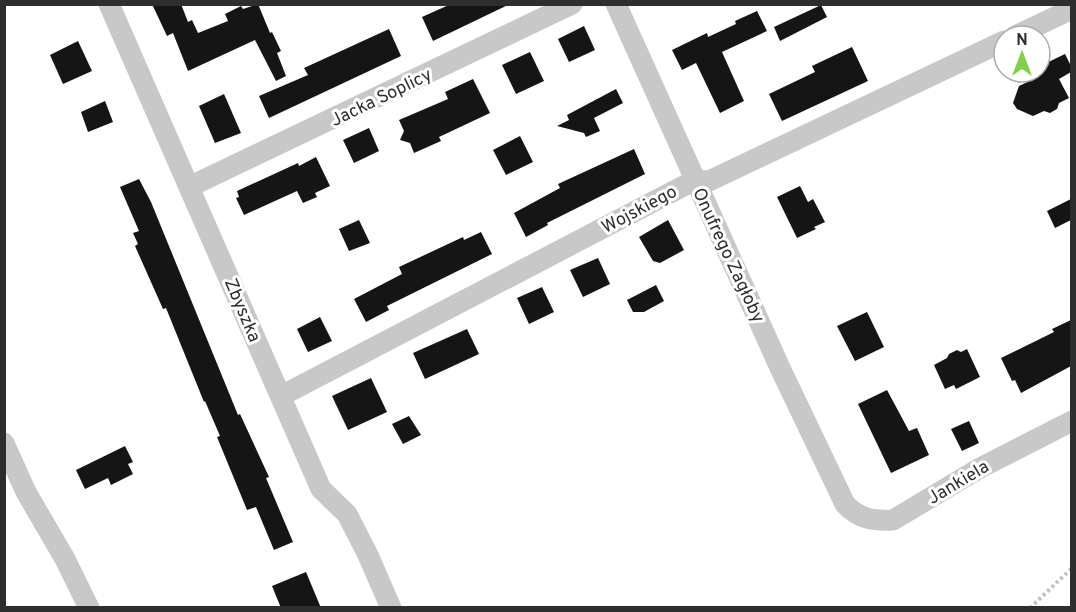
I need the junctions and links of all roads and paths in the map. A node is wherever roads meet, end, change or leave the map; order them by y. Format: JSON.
{"nodes":[{"id":1,"x":109,"y":4,"type":"edge"},
{"id":2,"x":572,"y":4,"type":"edge"},
{"id":3,"x":616,"y":4,"type":"edge"},
{"id":4,"x":1071,"y":9,"type":"edge"},
{"id":5,"x":1040,"y":24,"type":"edge"},
{"id":6,"x":992,"y":47,"type":"edge"},
{"id":7,"x":694,"y":180,"type":"junction"},
{"id":8,"x":189,"y":187,"type":"junction"},
{"id":9,"x":281,"y":396,"type":"junction"},
{"id":10,"x":1071,"y":421,"type":"edge"},
{"id":11,"x":4,"y":443,"type":"edge"},
{"id":12,"x":845,"y":504,"type":"joint"},
{"id":13,"x":1071,"y":568,"type":"edge"},
{"id":14,"x":89,"y":608,"type":"edge"},
{"id":15,"x":391,"y":608,"type":"edge"},
{"id":16,"x":1030,"y":608,"type":"edge"}],
"edges":[{"from":1,"to":8,"type":"street","name":"Zbyszka"},
{"from":2,"to":8,"type":"street","name":"Jacka Soplicy"},
{"from":3,"to":7,"type":"street","name":"Onufrego Zagłoby"},
{"from":4,"to":5,"type":"street"},
{"from":6,"to":7,"type":"street","name":"Wojskiego"},
{"from":7,"to":9,"type":"street","name":"Wojskiego"},
{"from":7,"to":12,"type":"street","name":"Onufrego Zagłoby"},
{"from":8,"to":9,"type":"street","name":"Zbyszka"},
{"from":9,"to":15,"type":"street","name":"Zbyszka"},
{"from":10,"to":12,"type":"street","name":"Jankiela"},
{"from":11,"to":14,"type":"street"},
{"from":13,"to":16,"type":"path"}]}
